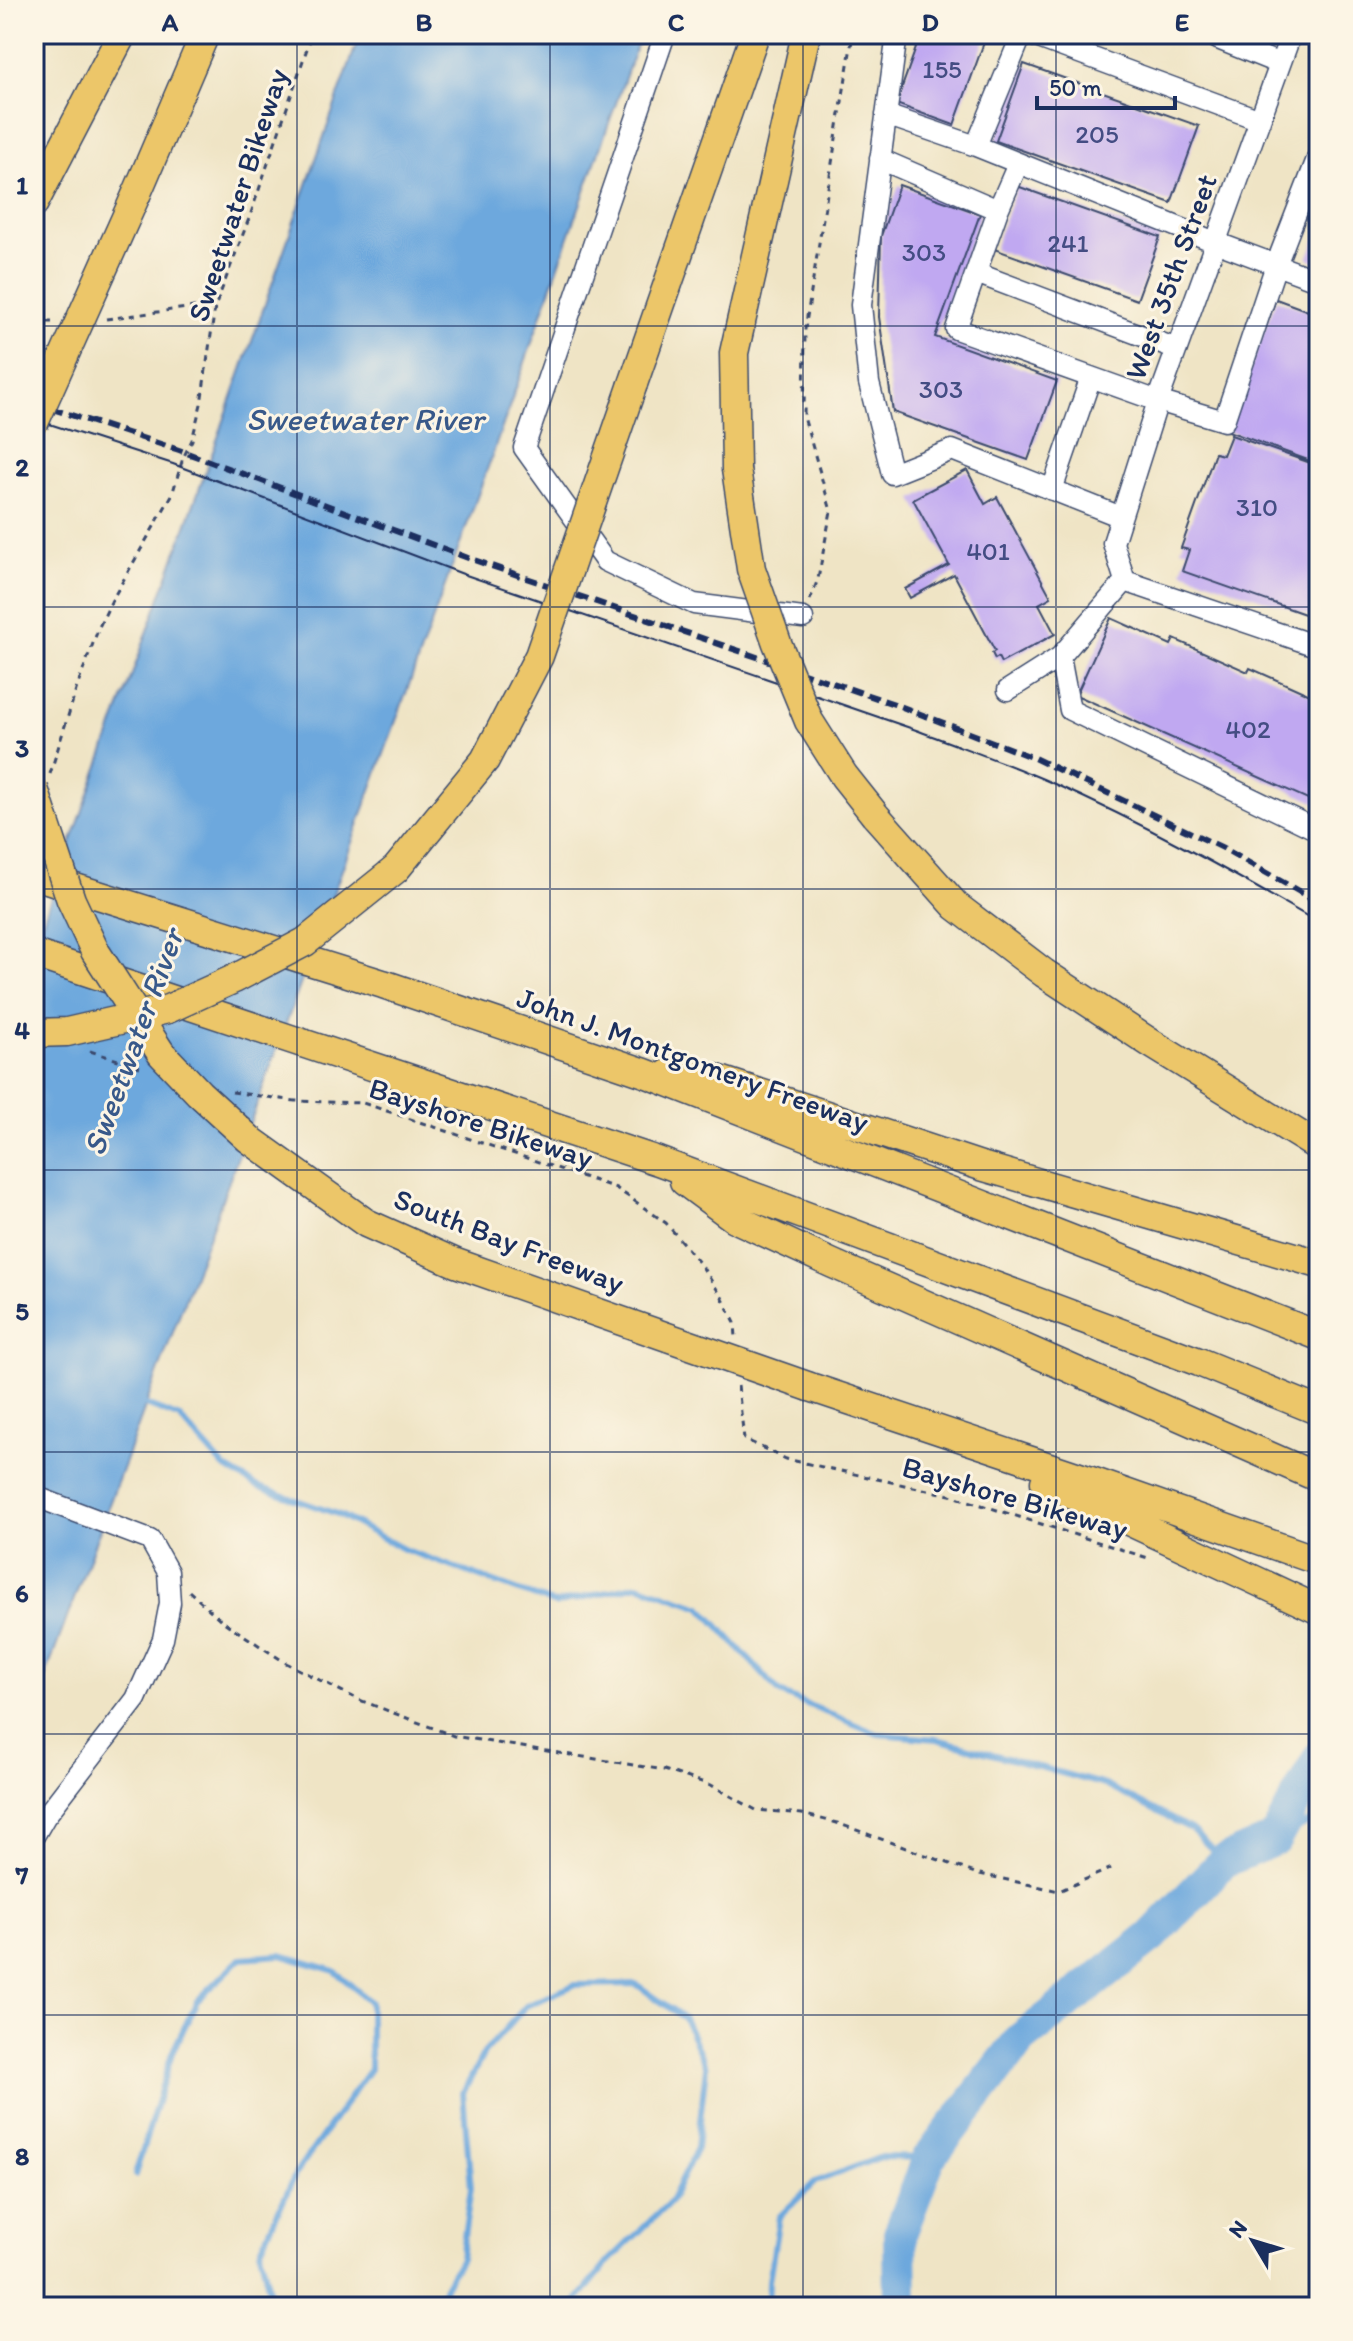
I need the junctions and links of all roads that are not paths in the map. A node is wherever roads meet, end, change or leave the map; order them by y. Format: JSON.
{"nodes":[{"id":1,"x":122,"y":34,"type":"edge"},
{"id":2,"x":205,"y":34,"type":"edge"},
{"id":3,"x":665,"y":34,"type":"edge"},
{"id":4,"x":755,"y":34,"type":"edge"},
{"id":5,"x":806,"y":34,"type":"edge"},
{"id":6,"x":897,"y":34,"type":"edge"},
{"id":7,"x":1025,"y":34,"type":"edge"},
{"id":8,"x":1291,"y":34,"type":"edge"},
{"id":9,"x":1213,"y":36,"type":"edge"},
{"id":10,"x":1280,"y":64,"type":"junction"},
{"id":11,"x":886,"y":115,"type":"junction"},
{"id":12,"x":1260,"y":120,"type":"junction"},
{"id":13,"x":976,"y":146,"type":"junction"},
{"id":14,"x":1319,"y":154,"type":"edge"},
{"id":15,"x":880,"y":159,"type":"junction"},
{"id":16,"x":1018,"y":164,"type":"junction"},
{"id":17,"x":34,"y":203,"type":"edge"},
{"id":18,"x":998,"y":210,"type":"junction"},
{"id":19,"x":1215,"y":242,"type":"junction"},
{"id":20,"x":1276,"y":265,"type":"junction"},
{"id":21,"x":976,"y":273,"type":"junction"},
{"id":22,"x":1319,"y":281,"type":"edge"},
{"id":23,"x":1177,"y":349,"type":"junction"},
{"id":24,"x":1091,"y":377,"type":"junction"},
{"id":25,"x":1158,"y":401,"type":"junction"},
{"id":26,"x":34,"y":423,"type":"edge"},
{"id":27,"x":1052,"y":490,"type":"junction"},
{"id":28,"x":1121,"y":517,"type":"junction"},
{"id":29,"x":1125,"y":581,"type":"junction"},
{"id":30,"x":803,"y":618,"type":"road end"},
{"id":31,"x":1319,"y":647,"type":"edge"},
{"id":32,"x":1060,"y":657,"type":"junction"},
{"id":33,"x":1008,"y":690,"type":"dead end"},
{"id":34,"x":41,"y":785,"type":"edge"},
{"id":35,"x":1319,"y":831,"type":"edge"},
{"id":36,"x":34,"y":875,"type":"edge"},
{"id":37,"x":34,"y":954,"type":"edge"},
{"id":38,"x":34,"y":1033,"type":"edge"},
{"id":39,"x":1149,"y":1042,"type":"junction"},
{"id":40,"x":645,"y":1073,"type":"junction"},
{"id":41,"x":1319,"y":1125,"type":"edge"},
{"id":42,"x":1319,"y":1147,"type":"edge"},
{"id":43,"x":658,"y":1161,"type":"junction"},
{"id":44,"x":1319,"y":1264,"type":"edge"},
{"id":45,"x":1319,"y":1336,"type":"edge"},
{"id":46,"x":1319,"y":1411,"type":"edge"},
{"id":47,"x":932,"y":1429,"type":"junction"},
{"id":48,"x":1319,"y":1478,"type":"edge"},
{"id":49,"x":34,"y":1496,"type":"edge"},
{"id":50,"x":1319,"y":1561,"type":"edge"},
{"id":51,"x":1319,"y":1610,"type":"edge"},
{"id":52,"x":34,"y":1836,"type":"edge"}],
"edges":[{"from":1,"to":17,"type":"highway"},
{"from":2,"to":26,"type":"highway","bridge":true},
{"from":3,"to":30,"type":"street"},
{"from":4,"to":38,"type":"highway","bridge":true},
{"from":5,"to":39,"type":"highway","bridge":true},
{"from":6,"to":11,"type":"street"},
{"from":7,"to":12,"type":"street"},
{"from":7,"to":13,"type":"street"},
{"from":8,"to":10,"type":"street","name":"West 35th Street"},
{"from":9,"to":10,"type":"street"},
{"from":10,"to":12,"type":"street","name":"West 35th Street"},
{"from":11,"to":13,"type":"street"},
{"from":11,"to":15,"type":"street"},
{"from":12,"to":19,"type":"street","name":"West 35th Street"},
{"from":13,"to":16,"type":"street"},
{"from":14,"to":20,"type":"street"},
{"from":15,"to":18,"type":"street"},
{"from":15,"to":27,"type":"street"},
{"from":16,"to":18,"type":"street"},
{"from":16,"to":19,"type":"street"},
{"from":18,"to":21,"type":"street"},
{"from":19,"to":20,"type":"street"},
{"from":19,"to":23,"type":"street","name":"West 35th Street"},
{"from":20,"to":22,"type":"street"},
{"from":20,"to":25,"type":"street"},
{"from":21,"to":23,"type":"street"},
{"from":21,"to":24,"type":"street"},
{"from":23,"to":25,"type":"street","name":"West 35th Street"},
{"from":24,"to":25,"type":"street"},
{"from":24,"to":27,"type":"street"},
{"from":25,"to":28,"type":"street","name":"West 35th Street"},
{"from":27,"to":28,"type":"street"},
{"from":28,"to":29,"type":"street","name":"West 35th Street"},
{"from":29,"to":31,"type":"street"},
{"from":29,"to":32,"type":"street"},
{"from":32,"to":33,"type":"street"},
{"from":32,"to":35,"type":"street"},
{"from":34,"to":47,"type":"highway","name":"South Bay Freeway","bridge":true},
{"from":36,"to":40,"type":"highway","name":"John J. Montgomery Freeway","bridge":true},
{"from":37,"to":43,"type":"highway","bridge":true},
{"from":39,"to":41,"type":"highway"},
{"from":39,"to":42,"type":"highway"},
{"from":40,"to":44,"type":"highway"},
{"from":40,"to":45,"type":"highway","name":"John J. Montgomery Freeway"},
{"from":43,"to":46,"type":"highway"},
{"from":43,"to":48,"type":"highway"},
{"from":47,"to":50,"type":"highway"},
{"from":47,"to":51,"type":"highway"},
{"from":49,"to":52,"type":"street"}]}
